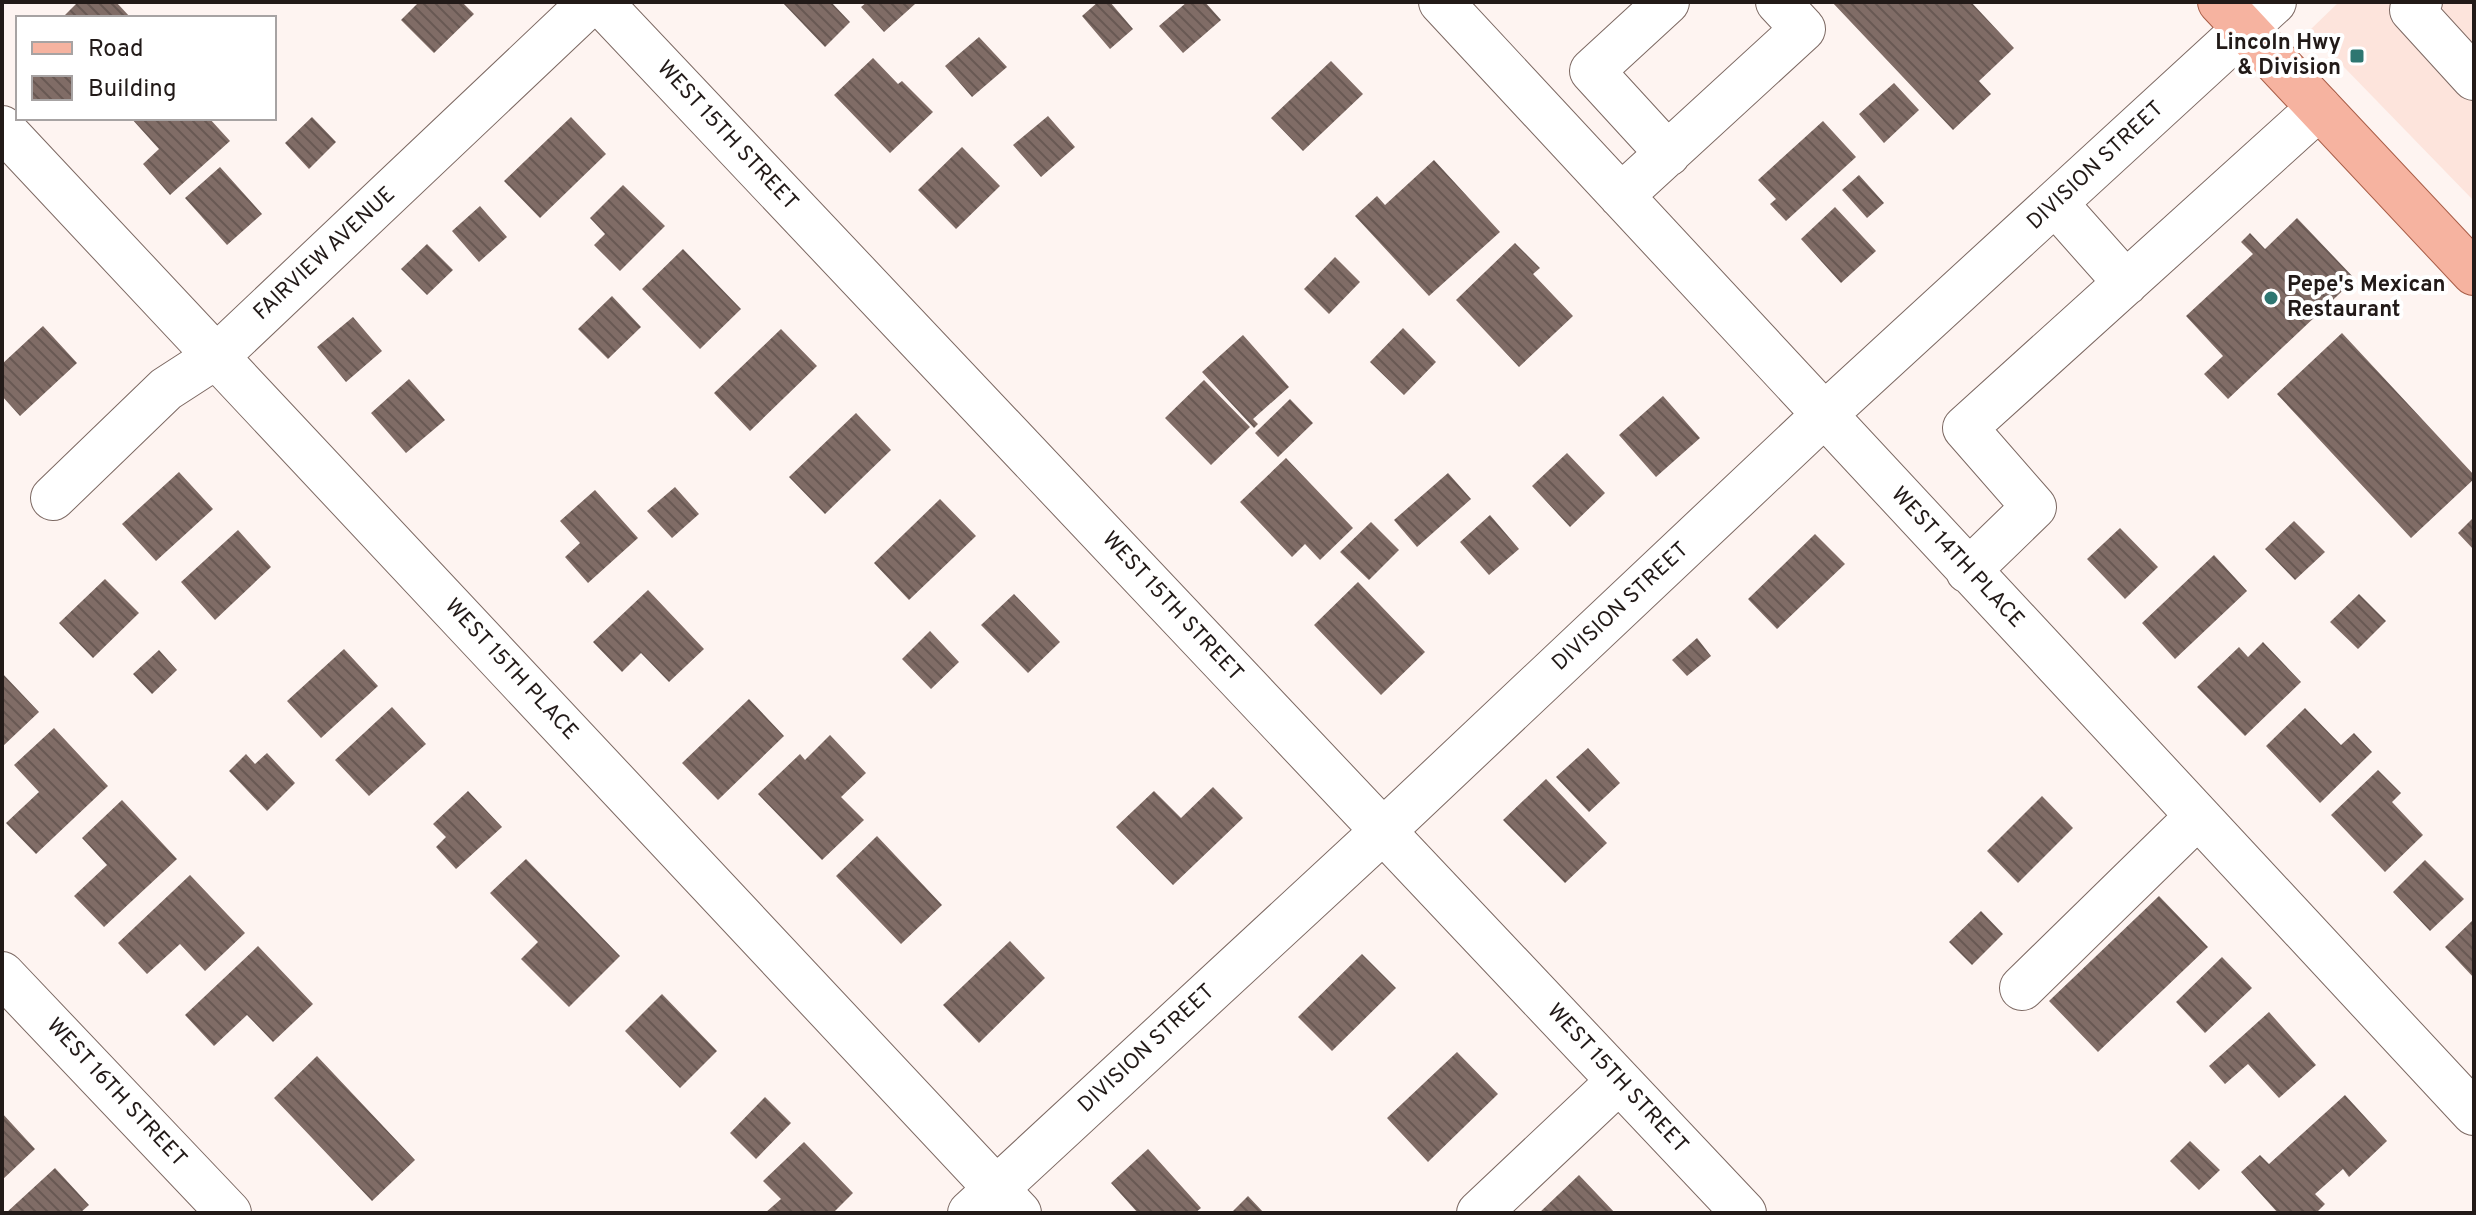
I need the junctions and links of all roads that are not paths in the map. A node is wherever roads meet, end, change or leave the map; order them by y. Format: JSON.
{"nodes":[{"id":1,"x":591,"y":2,"type":"edge"},
{"id":2,"x":600,"y":2,"type":"edge"},
{"id":3,"x":1441,"y":2,"type":"edge"},
{"id":4,"x":1667,"y":2,"type":"edge"},
{"id":5,"x":1778,"y":2,"type":"edge"},
{"id":6,"x":2420,"y":2,"type":"edge"},
{"id":7,"x":2246,"y":11,"type":"edge"},
{"id":8,"x":2474,"y":78,"type":"edge"},
{"id":9,"x":2319,"y":108,"type":"junction"},
{"id":10,"x":2,"y":128,"type":"edge"},
{"id":11,"x":1668,"y":154,"type":"junction"},
{"id":12,"x":1621,"y":196,"type":"junction"},
{"id":13,"x":2055,"y":203,"type":"junction"},
{"id":14,"x":2474,"y":273,"type":"edge"},
{"id":15,"x":2126,"y":283,"type":"junction"},
{"id":16,"x":217,"y":356,"type":"junction"},
{"id":17,"x":1824,"y":415,"type":"junction"},
{"id":18,"x":53,"y":498,"type":"dead end"},
{"id":19,"x":1968,"y":571,"type":"junction"},
{"id":20,"x":2197,"y":817,"type":"junction"},
{"id":21,"x":1383,"y":831,"type":"junction"},
{"id":22,"x":2,"y":974,"type":"edge"},
{"id":23,"x":2022,"y":988,"type":"dead end"},
{"id":24,"x":1619,"y":1081,"type":"junction"},
{"id":25,"x":2474,"y":1113,"type":"edge"},
{"id":26,"x":995,"y":1205,"type":"edge"},
{"id":27,"x":229,"y":1213,"type":"edge"},
{"id":28,"x":1479,"y":1213,"type":"edge"},
{"id":29,"x":1744,"y":1213,"type":"edge"}],
"edges":[{"from":1,"to":16,"type":"street","name":"FAIRVIEW AVENUE"},
{"from":2,"to":21,"type":"street","name":"WEST 15TH STREET"},
{"from":3,"to":12,"type":"street","name":"WEST 14TH PLACE"},
{"from":4,"to":11,"type":"street"},
{"from":5,"to":11,"type":"street"},
{"from":6,"to":8,"type":"street"},
{"from":7,"to":9,"type":"main road"},
{"from":7,"to":13,"type":"street","name":"DIVISION STREET"},
{"from":9,"to":14,"type":"main road"},
{"from":9,"to":15,"type":"street"},
{"from":10,"to":16,"type":"street","name":"WEST 15TH PLACE"},
{"from":11,"to":12,"type":"street"},
{"from":12,"to":17,"type":"street","name":"WEST 14TH PLACE"},
{"from":13,"to":15,"type":"street"},
{"from":13,"to":17,"type":"street","name":"DIVISION STREET"},
{"from":15,"to":19,"type":"street"},
{"from":16,"to":18,"type":"street","name":"FAIRVIEW AVENUE"},
{"from":16,"to":26,"type":"street","name":"WEST 15TH PLACE"},
{"from":17,"to":19,"type":"street","name":"WEST 14TH PLACE"},
{"from":17,"to":21,"type":"street","name":"DIVISION STREET"},
{"from":19,"to":20,"type":"street","name":"WEST 14TH PLACE"},
{"from":20,"to":23,"type":"street"},
{"from":20,"to":25,"type":"street","name":"WEST 14TH PLACE"},
{"from":21,"to":24,"type":"street","name":"WEST 15TH STREET"},
{"from":21,"to":26,"type":"street","name":"DIVISION STREET"},
{"from":22,"to":27,"type":"street","name":"WEST 16TH STREET"},
{"from":24,"to":28,"type":"street"},
{"from":24,"to":29,"type":"street","name":"WEST 15TH STREET"}]}
